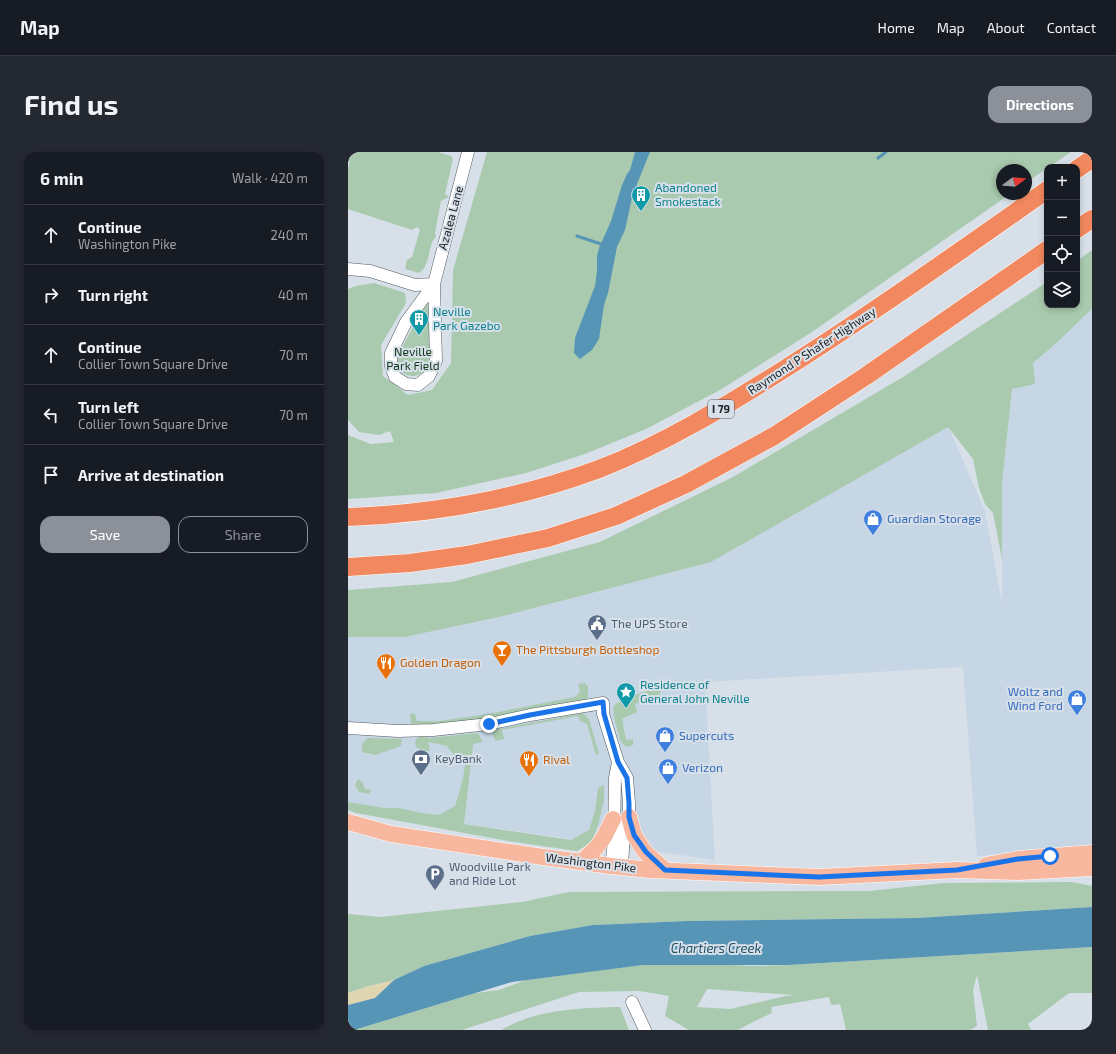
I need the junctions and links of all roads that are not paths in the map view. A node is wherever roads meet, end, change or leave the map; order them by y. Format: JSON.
{"nodes":[{"id":1,"x":468,"y":152,"type":"edge"},
{"id":2,"x":1092,"y":159,"type":"edge"},
{"id":3,"x":1080,"y":167,"type":"edge"},
{"id":4,"x":1044,"y":192,"type":"edge"},
{"id":5,"x":1092,"y":219,"type":"edge"},
{"id":6,"x":1080,"y":227,"type":"edge"},
{"id":7,"x":1044,"y":252,"type":"edge"},
{"id":8,"x":348,"y":269,"type":"edge"},
{"id":9,"x":434,"y":284,"type":"junction"},
{"id":10,"x":348,"y":517,"type":"edge"},
{"id":11,"x":348,"y":567,"type":"edge"},
{"id":12,"x":348,"y":728,"type":"edge"},
{"id":13,"x":621,"y":818,"type":"junction"},
{"id":14,"x":348,"y":822,"type":"edge"},
{"id":15,"x":1092,"y":853,"type":"edge"},
{"id":16,"x":581,"y":862,"type":"junction"},
{"id":17,"x":616,"y":867,"type":"junction"},
{"id":18,"x":1092,"y":868,"type":"edge"},
{"id":19,"x":665,"y":870,"type":"junction"},
{"id":20,"x":957,"y":870,"type":"junction"},
{"id":21,"x":632,"y":1002,"type":"dead end"},
{"id":22,"x":645,"y":1030,"type":"edge"}],
"edges":[{"from":1,"to":9,"type":"street","name":"Azalea Lane"},
{"from":2,"to":3,"type":"highway"},
{"from":4,"to":10,"type":"highway","name":"Raymond P Shafer Highway","number":"I 79"},
{"from":5,"to":6,"type":"highway"},
{"from":7,"to":11,"type":"highway"},
{"from":8,"to":9,"type":"street"},
{"from":9,"to":9,"type":"street","name":"Azalea Lane"},
{"from":12,"to":13,"type":"street"},
{"from":13,"to":16,"type":"main road"},
{"from":13,"to":17,"type":"street"},
{"from":13,"to":19,"type":"main road"},
{"from":14,"to":16,"type":"main road","name":"Washington Pike"},
{"from":15,"to":20,"type":"main road","name":"Washington Pike"},
{"from":16,"to":17,"type":"main road","name":"Washington Pike"},
{"from":17,"to":19,"type":"main road","name":"Washington Pike"},
{"from":18,"to":20,"type":"main road","name":"Washington Pike"},
{"from":19,"to":20,"type":"main road","name":"Washington Pike"},
{"from":21,"to":22,"type":"street"}]}
